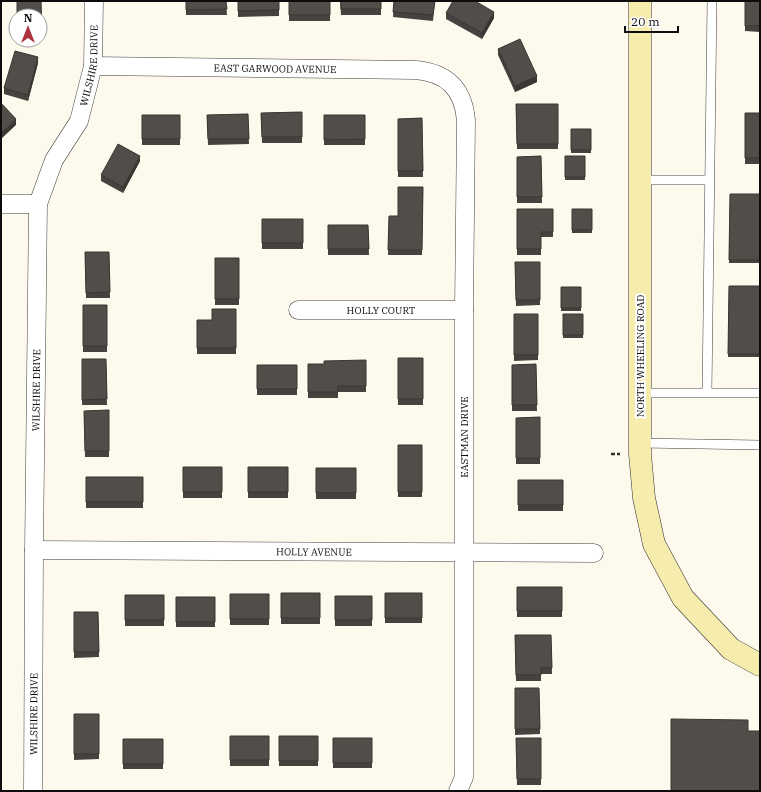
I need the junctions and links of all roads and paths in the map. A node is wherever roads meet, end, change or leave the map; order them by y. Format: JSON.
{"nodes":[{"id":1,"x":94,"y":1,"type":"edge"},
{"id":2,"x":640,"y":1,"type":"edge"},
{"id":3,"x":712,"y":1,"type":"edge"},
{"id":4,"x":93,"y":66,"type":"junction"},
{"id":5,"x":453,"y":86,"type":"joint"},
{"id":6,"x":640,"y":180,"type":"junction"},
{"id":7,"x":710,"y":180,"type":"junction"},
{"id":8,"x":1,"y":204,"type":"edge"},
{"id":9,"x":38,"y":204,"type":"junction"},
{"id":10,"x":298,"y":310,"type":"dead end"},
{"id":11,"x":464,"y":310,"type":"junction"},
{"id":12,"x":640,"y":393,"type":"junction"},
{"id":13,"x":707,"y":393,"type":"junction"},
{"id":14,"x":760,"y":393,"type":"edge"},
{"id":15,"x":640,"y":443,"type":"junction"},
{"id":16,"x":760,"y":444,"type":"edge"},
{"id":17,"x":34,"y":550,"type":"junction"},
{"id":18,"x":464,"y":552,"type":"junction"},
{"id":19,"x":594,"y":553,"type":"dead end"},
{"id":20,"x":760,"y":665,"type":"edge"},
{"id":21,"x":33,"y":791,"type":"edge"},
{"id":22,"x":458,"y":791,"type":"edge"}],
"edges":[{"from":1,"to":4,"type":"street","name":"WILSHIRE DRIVE"},
{"from":2,"to":6,"type":"street","name":"NORTH WHEELING ROAD"},
{"from":3,"to":7,"type":"lane"},
{"from":4,"to":5,"type":"street","name":"EAST GARWOOD AVENUE"},
{"from":4,"to":9,"type":"street","name":"WILSHIRE DRIVE"},
{"from":5,"to":11,"type":"street","name":"EASTMAN DRIVE"},
{"from":6,"to":7,"type":"lane"},
{"from":6,"to":12,"type":"street","name":"NORTH WHEELING ROAD"},
{"from":7,"to":13,"type":"lane"},
{"from":8,"to":9,"type":"street"},
{"from":9,"to":17,"type":"street","name":"WILSHIRE DRIVE"},
{"from":10,"to":11,"type":"street","name":"HOLLY COURT"},
{"from":11,"to":18,"type":"street","name":"EASTMAN DRIVE"},
{"from":12,"to":13,"type":"lane"},
{"from":12,"to":15,"type":"street","name":"NORTH WHEELING ROAD"},
{"from":13,"to":14,"type":"lane"},
{"from":15,"to":16,"type":"lane"},
{"from":15,"to":20,"type":"street","name":"NORTH WHEELING ROAD"},
{"from":17,"to":18,"type":"street","name":"HOLLY AVENUE"},
{"from":17,"to":21,"type":"street","name":"WILSHIRE DRIVE"},
{"from":18,"to":19,"type":"street","name":"HOLLY AVENUE"},
{"from":18,"to":22,"type":"street","name":"EASTMAN DRIVE"}]}
